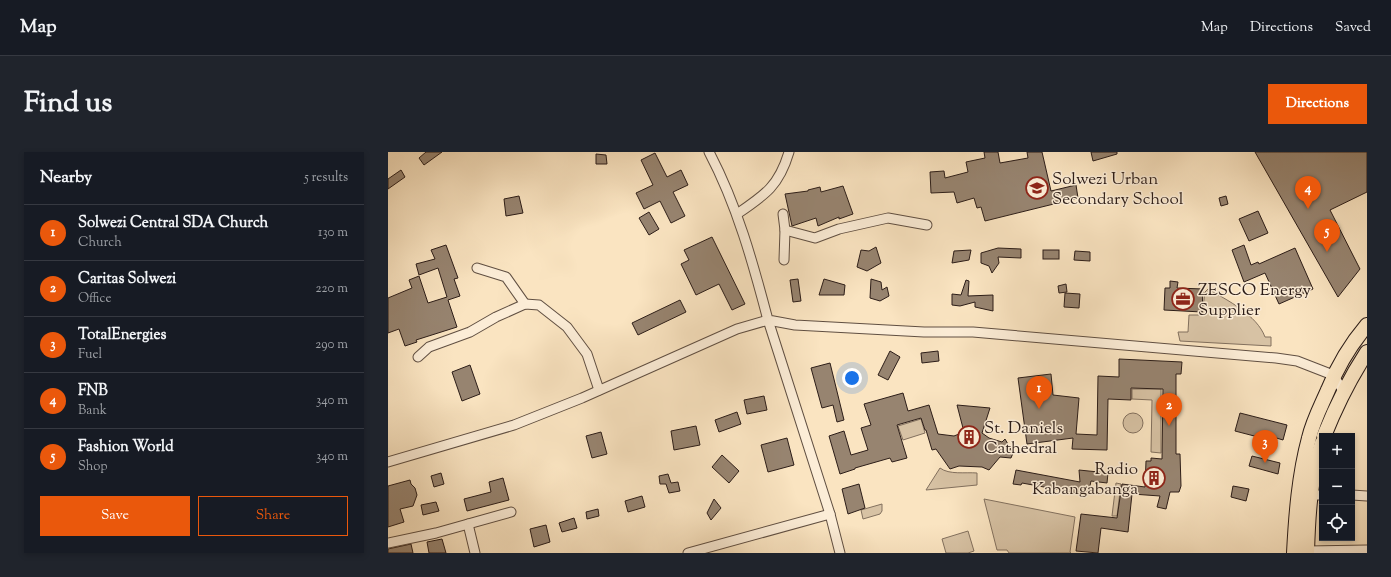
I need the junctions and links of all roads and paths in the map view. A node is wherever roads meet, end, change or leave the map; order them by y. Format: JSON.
{"nodes":[{"id":1,"x":709,"y":152,"type":"edge"},
{"id":2,"x":790,"y":152,"type":"edge"},
{"id":3,"x":736,"y":214,"type":"junction"},
{"id":4,"x":783,"y":214,"type":"dead end"},
{"id":5,"x":927,"y":224,"type":"dead end"},
{"id":6,"x":785,"y":230,"type":"junction"},
{"id":7,"x":784,"y":260,"type":"dead end"},
{"id":8,"x":477,"y":268,"type":"dead end"},
{"id":9,"x":525,"y":304,"type":"junction"},
{"id":10,"x":768,"y":320,"type":"junction"},
{"id":11,"x":1367,"y":324,"type":"edge"},
{"id":12,"x":1367,"y":352,"type":"edge"},
{"id":13,"x":418,"y":358,"type":"dead end"},
{"id":14,"x":1333,"y":376,"type":"junction"},
{"id":15,"x":599,"y":390,"type":"junction"},
{"id":16,"x":1344,"y":392,"type":"junction"},
{"id":17,"x":1325,"y":433,"type":"edge"},
{"id":18,"x":1319,"y":453,"type":"edge"},
{"id":19,"x":388,"y":462,"type":"edge"},
{"id":20,"x":1316,"y":495,"type":"edge"},
{"id":21,"x":1355,"y":496,"type":"edge"},
{"id":22,"x":1367,"y":496,"type":"edge"},
{"id":23,"x":511,"y":512,"type":"dead end"},
{"id":24,"x":830,"y":514,"type":"junction"},
{"id":25,"x":468,"y":524,"type":"junction"},
{"id":26,"x":388,"y":543,"type":"edge"},
{"id":27,"x":1367,"y":550,"type":"edge"},
{"id":28,"x":1303,"y":552,"type":"edge"},
{"id":29,"x":475,"y":553,"type":"edge"},
{"id":30,"x":688,"y":553,"type":"edge"},
{"id":31,"x":840,"y":553,"type":"edge"}],
"edges":[{"from":1,"to":3,"type":"street"},
{"from":2,"to":3,"type":"street"},
{"from":3,"to":10,"type":"street"},
{"from":4,"to":6,"type":"street"},
{"from":5,"to":6,"type":"street"},
{"from":6,"to":7,"type":"street"},
{"from":8,"to":9,"type":"street"},
{"from":9,"to":13,"type":"street"},
{"from":9,"to":15,"type":"street"},
{"from":10,"to":14,"type":"street"},
{"from":10,"to":15,"type":"street"},
{"from":10,"to":24,"type":"street"},
{"from":11,"to":14,"type":"highway"},
{"from":12,"to":16,"type":"highway"},
{"from":14,"to":16,"type":"street"},
{"from":14,"to":28,"type":"highway"},
{"from":15,"to":19,"type":"street"},
{"from":16,"to":17,"type":"highway"},
{"from":18,"to":20,"type":"highway"},
{"from":20,"to":28,"type":"highway"},
{"from":21,"to":22,"type":"street"},
{"from":23,"to":25,"type":"street"},
{"from":24,"to":30,"type":"street"},
{"from":24,"to":31,"type":"street"},
{"from":25,"to":26,"type":"street"},
{"from":25,"to":29,"type":"street"},
{"from":27,"to":28,"type":"street"}]}
